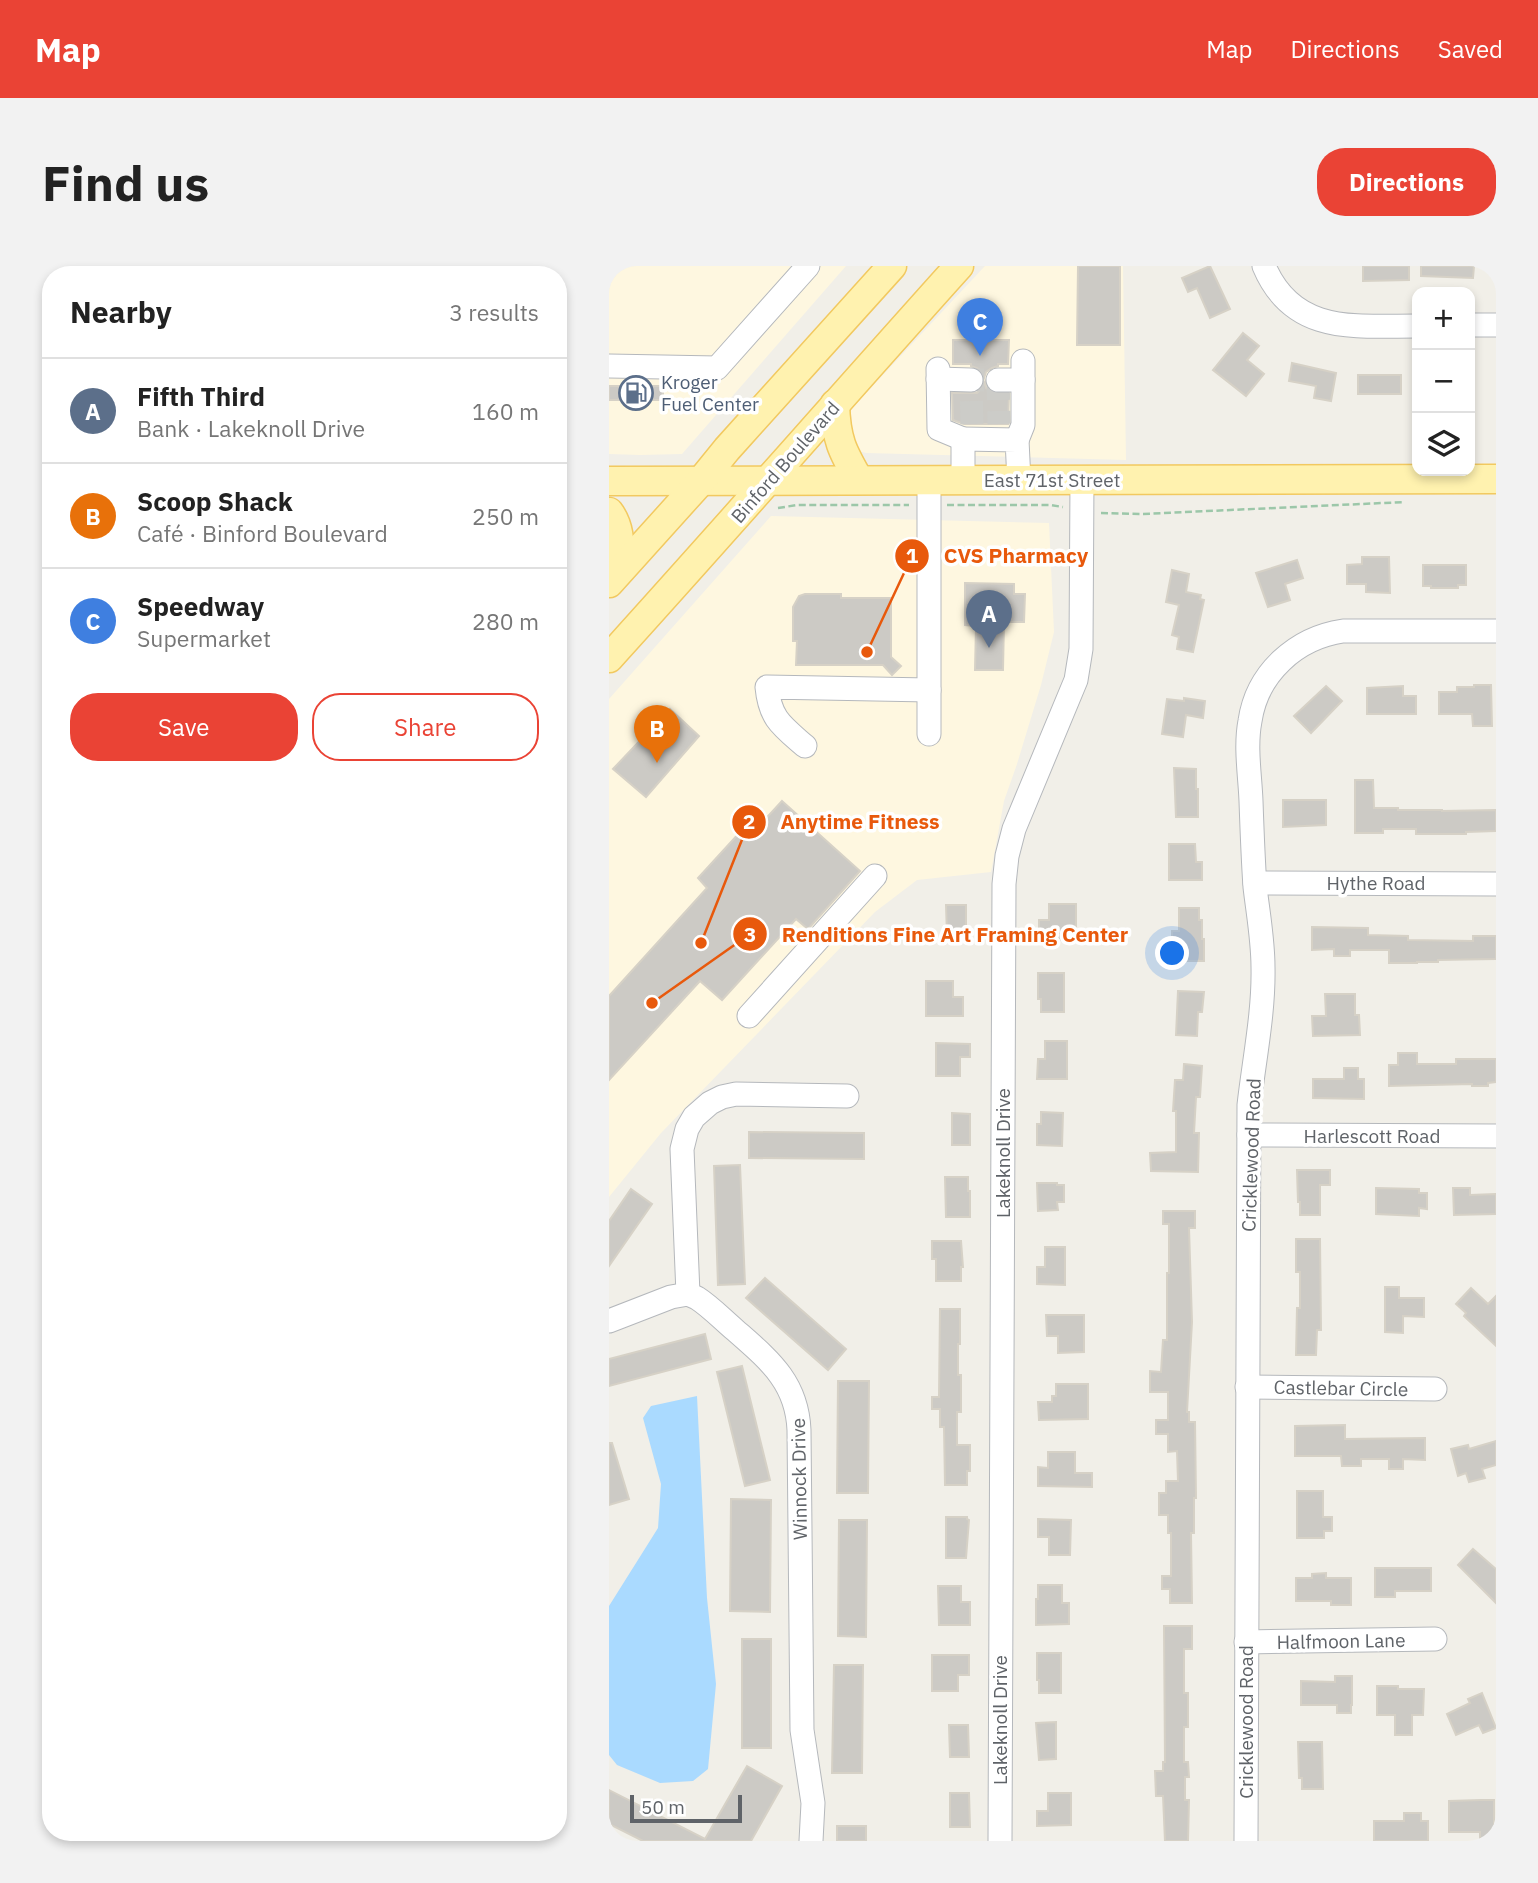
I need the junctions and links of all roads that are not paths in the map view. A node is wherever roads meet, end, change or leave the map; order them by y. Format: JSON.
{"nodes":[{"id":1,"x":809,"y":266,"type":"edge"},
{"id":2,"x":892,"y":266,"type":"edge"},
{"id":3,"x":959,"y":266,"type":"edge"},
{"id":4,"x":1264,"y":266,"type":"edge"},
{"id":5,"x":1496,"y":325,"type":"edge"},
{"id":6,"x":1412,"y":326,"type":"edge"},
{"id":7,"x":1475,"y":326,"type":"edge"},
{"id":8,"x":609,"y":366,"type":"edge"},
{"id":9,"x":971,"y":380,"type":"dead end"},
{"id":10,"x":998,"y":380,"type":"dead end"},
{"id":11,"x":835,"y":404,"type":"junction"},
{"id":12,"x":969,"y":434,"type":"junction"},
{"id":13,"x":1005,"y":435,"type":"junction"},
{"id":14,"x":1082,"y":479,"type":"junction"},
{"id":15,"x":1496,"y":479,"type":"edge"},
{"id":16,"x":859,"y":480,"type":"junction"},
{"id":17,"x":929,"y":480,"type":"junction"},
{"id":18,"x":963,"y":480,"type":"junction"},
{"id":19,"x":609,"y":481,"type":"edge"},
{"id":20,"x":701,"y":481,"type":"junction"},
{"id":21,"x":767,"y":481,"type":"junction"},
{"id":22,"x":1019,"y":481,"type":"junction"},
{"id":23,"x":609,"y":512,"type":"edge"},
{"id":24,"x":615,"y":577,"type":"edge"},
{"id":25,"x":1496,"y":632,"type":"edge"},
{"id":26,"x":609,"y":658,"type":"edge"},
{"id":27,"x":929,"y":690,"type":"junction"},
{"id":28,"x":929,"y":734,"type":"dead end"},
{"id":29,"x":805,"y":746,"type":"dead end"},
{"id":30,"x":875,"y":876,"type":"dead end"},
{"id":31,"x":1255,"y":883,"type":"junction"},
{"id":32,"x":1496,"y":884,"type":"edge"},
{"id":33,"x":749,"y":1016,"type":"dead end"},
{"id":34,"x":847,"y":1097,"type":"dead end"},
{"id":35,"x":1249,"y":1135,"type":"junction"},
{"id":36,"x":1496,"y":1136,"type":"edge"},
{"id":37,"x":688,"y":1294,"type":"junction"},
{"id":38,"x":609,"y":1321,"type":"edge"},
{"id":39,"x":1247,"y":1387,"type":"junction"},
{"id":40,"x":1436,"y":1389,"type":"dead end"},
{"id":41,"x":1435,"y":1639,"type":"dead end"},
{"id":42,"x":1247,"y":1642,"type":"junction"},
{"id":43,"x":811,"y":1841,"type":"edge"},
{"id":44,"x":1000,"y":1841,"type":"edge"},
{"id":45,"x":1246,"y":1841,"type":"edge"}],
"edges":[{"from":1,"to":8,"type":"street"},
{"from":2,"to":20,"type":"main road"},
{"from":3,"to":11,"type":"main road","name":"Binford Boulevard"},
{"from":4,"to":6,"type":"street"},
{"from":5,"to":7,"type":"street"},
{"from":9,"to":12,"type":"street"},
{"from":10,"to":13,"type":"street"},
{"from":11,"to":16,"type":"main road"},
{"from":11,"to":21,"type":"main road","name":"Binford Boulevard"},
{"from":12,"to":13,"type":"street"},
{"from":12,"to":18,"type":"street"},
{"from":13,"to":22,"type":"street"},
{"from":14,"to":15,"type":"main road","name":"East 71st Street"},
{"from":14,"to":22,"type":"main road","name":"East 71st Street"},
{"from":14,"to":44,"type":"street","name":"Lakeknoll Drive"},
{"from":16,"to":17,"type":"main road","name":"East 71st Street"},
{"from":16,"to":21,"type":"main road","name":"East 71st Street"},
{"from":17,"to":18,"type":"main road","name":"East 71st Street"},
{"from":17,"to":27,"type":"street"},
{"from":18,"to":22,"type":"main road","name":"East 71st Street"},
{"from":19,"to":20,"type":"main road","name":"East 71st Street"},
{"from":20,"to":21,"type":"main road","name":"East 71st Street"},
{"from":20,"to":24,"type":"main road"},
{"from":21,"to":26,"type":"main road","name":"Binford Boulevard"},
{"from":23,"to":24,"type":"main road"},
{"from":25,"to":31,"type":"street","name":"Cricklewood Road"},
{"from":27,"to":28,"type":"street"},
{"from":27,"to":29,"type":"street"},
{"from":30,"to":33,"type":"street"},
{"from":31,"to":32,"type":"street","name":"Hythe Road"},
{"from":31,"to":35,"type":"street","name":"Cricklewood Road"},
{"from":34,"to":37,"type":"street"},
{"from":35,"to":36,"type":"street","name":"Harlescott Road"},
{"from":35,"to":39,"type":"street","name":"Cricklewood Road"},
{"from":37,"to":38,"type":"street"},
{"from":37,"to":43,"type":"street","name":"Winnock Drive"},
{"from":39,"to":40,"type":"street","name":"Castlebar Circle"},
{"from":39,"to":42,"type":"street","name":"Cricklewood Road"},
{"from":41,"to":42,"type":"street","name":"Halfmoon Lane"},
{"from":42,"to":45,"type":"street","name":"Cricklewood Road"}]}
